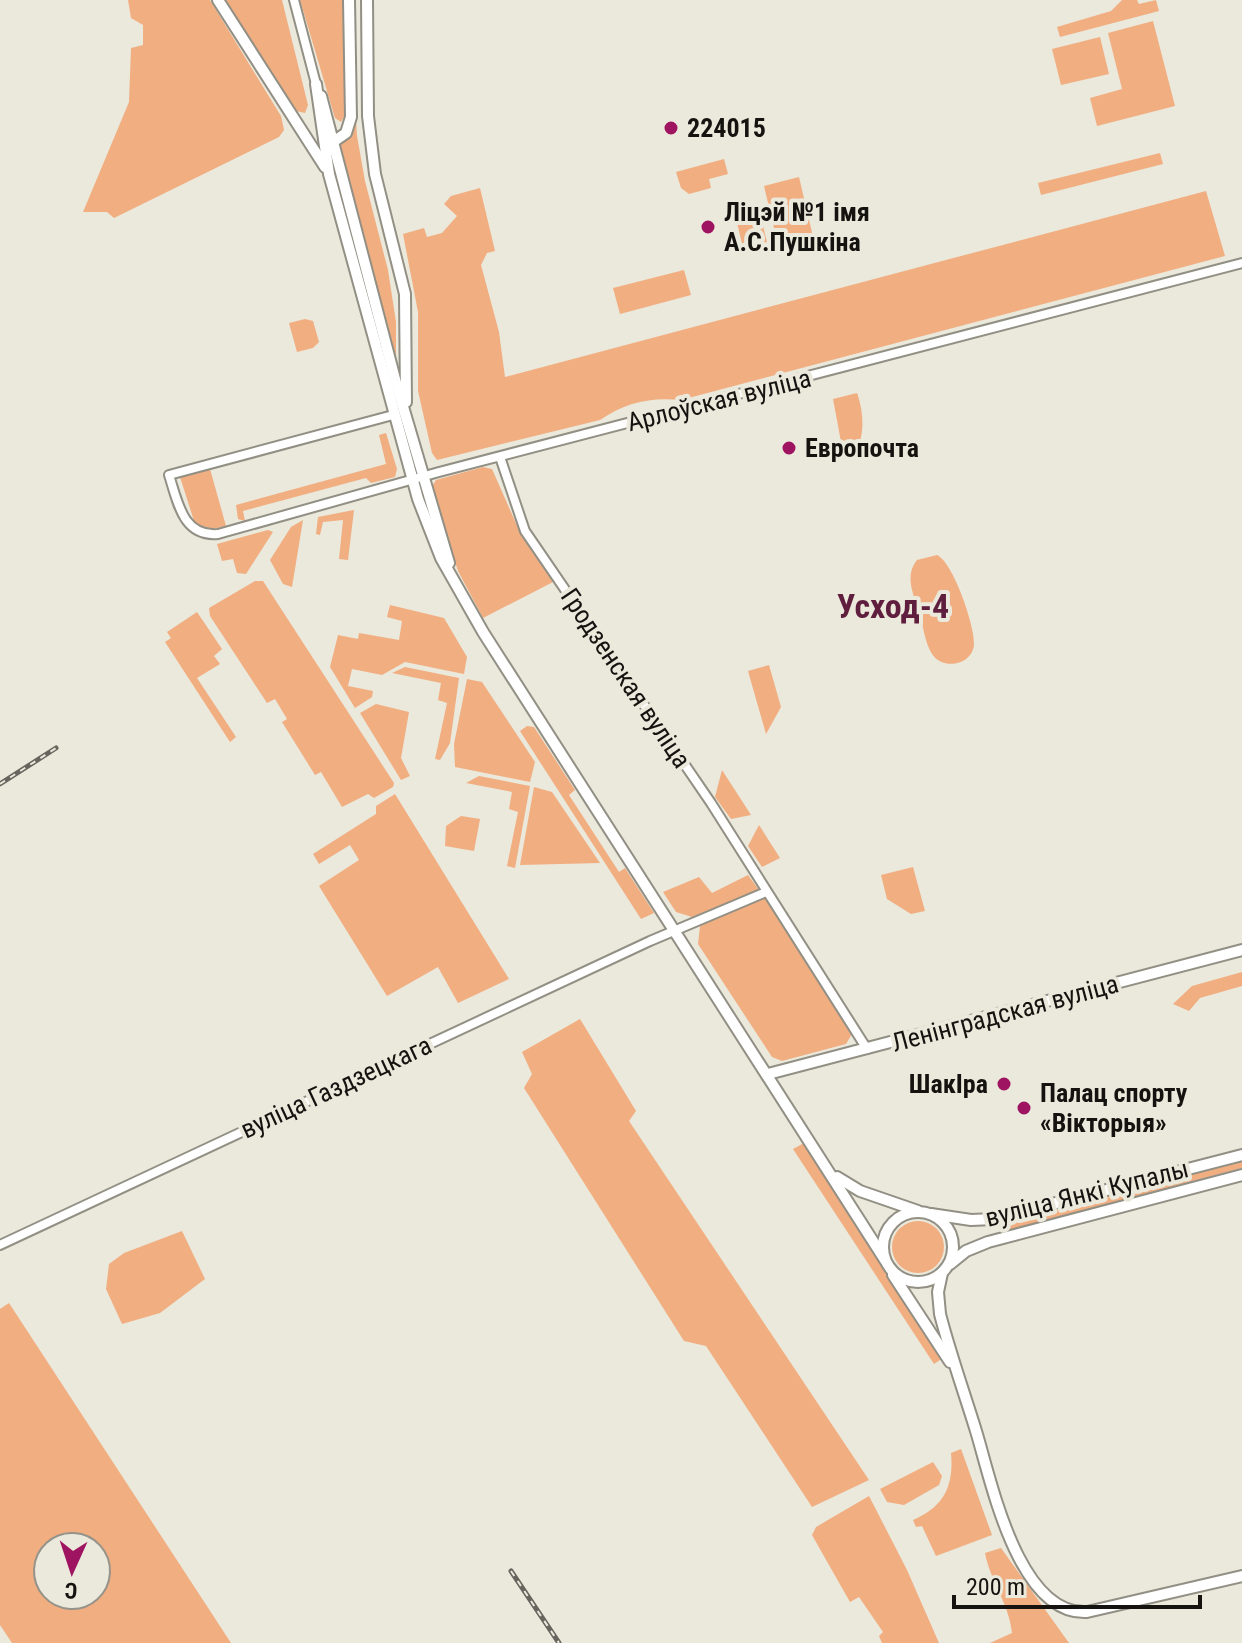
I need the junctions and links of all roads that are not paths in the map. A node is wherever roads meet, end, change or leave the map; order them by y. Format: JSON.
{"nodes":[{"id":1,"x":218,"y":0,"type":"edge"},
{"id":2,"x":294,"y":0,"type":"edge"},
{"id":3,"x":349,"y":0,"type":"edge"},
{"id":4,"x":367,"y":0,"type":"edge"},
{"id":5,"x":316,"y":84,"type":"junction"},
{"id":6,"x":335,"y":141,"type":"junction"},
{"id":7,"x":323,"y":144,"type":"junction"},
{"id":8,"x":329,"y":174,"type":"junction"},
{"id":9,"x":1242,"y":263,"type":"edge"},
{"id":10,"x":393,"y":415,"type":"junction"},
{"id":11,"x":406,"y":415,"type":"junction"},
{"id":12,"x":500,"y":457,"type":"junction"},
{"id":13,"x":426,"y":477,"type":"junction"},
{"id":14,"x":413,"y":481,"type":"junction"},
{"id":15,"x":456,"y":584,"type":"junction"},
{"id":16,"x":766,"y":892,"type":"junction"},
{"id":17,"x":673,"y":930,"type":"junction"},
{"id":18,"x":1242,"y":950,"type":"edge"},
{"id":19,"x":867,"y":1049,"type":"junction"},
{"id":20,"x":768,"y":1074,"type":"junction"},
{"id":21,"x":1242,"y":1155,"type":"edge"},
{"id":22,"x":830,"y":1171,"type":"junction"},
{"id":23,"x":1242,"y":1175,"type":"edge"},
{"id":24,"x":925,"y":1213,"type":"junction"},
{"id":25,"x":0,"y":1245,"type":"edge"},
{"id":26,"x":888,"y":1265,"type":"junction"},
{"id":27,"x":946,"y":1268,"type":"junction"},
{"id":28,"x":959,"y":1377,"type":"junction"},
{"id":29,"x":1242,"y":1576,"type":"edge"}],
"edges":[{"from":1,"to":8,"type":"main road"},
{"from":2,"to":5,"type":"street"},
{"from":3,"to":6,"type":"main road"},
{"from":4,"to":11,"type":"main road"},
{"from":5,"to":6,"type":"main road"},
{"from":5,"to":7,"type":"main road"},
{"from":6,"to":7,"type":"main road"},
{"from":6,"to":11,"type":"main road"},
{"from":7,"to":8,"type":"main road"},
{"from":8,"to":10,"type":"main road"},
{"from":9,"to":12,"type":"street","name":"Арлоўская вуліца"},
{"from":10,"to":14,"type":"main road"},
{"from":10,"to":14,"type":"street","name":"Арлоўская вуліца"},
{"from":11,"to":13,"type":"main road"},
{"from":12,"to":13,"type":"street","name":"Арлоўская вуліца"},
{"from":12,"to":16,"type":"street","name":"Гродзенская вуліца"},
{"from":13,"to":14,"type":"street","name":"Арлоўская вуліца"},
{"from":13,"to":15,"type":"main road"},
{"from":14,"to":15,"type":"main road"},
{"from":15,"to":17,"type":"main road"},
{"from":16,"to":17,"type":"street"},
{"from":16,"to":19,"type":"street","name":"Гродзенская вуліца"},
{"from":17,"to":20,"type":"main road"},
{"from":17,"to":25,"type":"street","name":"вуліца Газдзецкага"},
{"from":18,"to":19,"type":"main road","name":"Ленінградская вуліца"},
{"from":19,"to":20,"type":"main road","name":"Ленінградская вуліца"},
{"from":20,"to":22,"type":"main road"},
{"from":21,"to":24,"type":"main road","name":"вуліца Янкі Купалы"},
{"from":22,"to":24,"type":"main road"},
{"from":22,"to":26,"type":"main road"},
{"from":23,"to":27,"type":"main road","name":"вуліца Янкі Купалы"},
{"from":24,"to":26,"type":"main road"},
{"from":24,"to":27,"type":"main road"},
{"from":26,"to":27,"type":"main road"},
{"from":26,"to":28,"type":"main road"},
{"from":27,"to":28,"type":"main road"},
{"from":28,"to":29,"type":"main road"}]}
